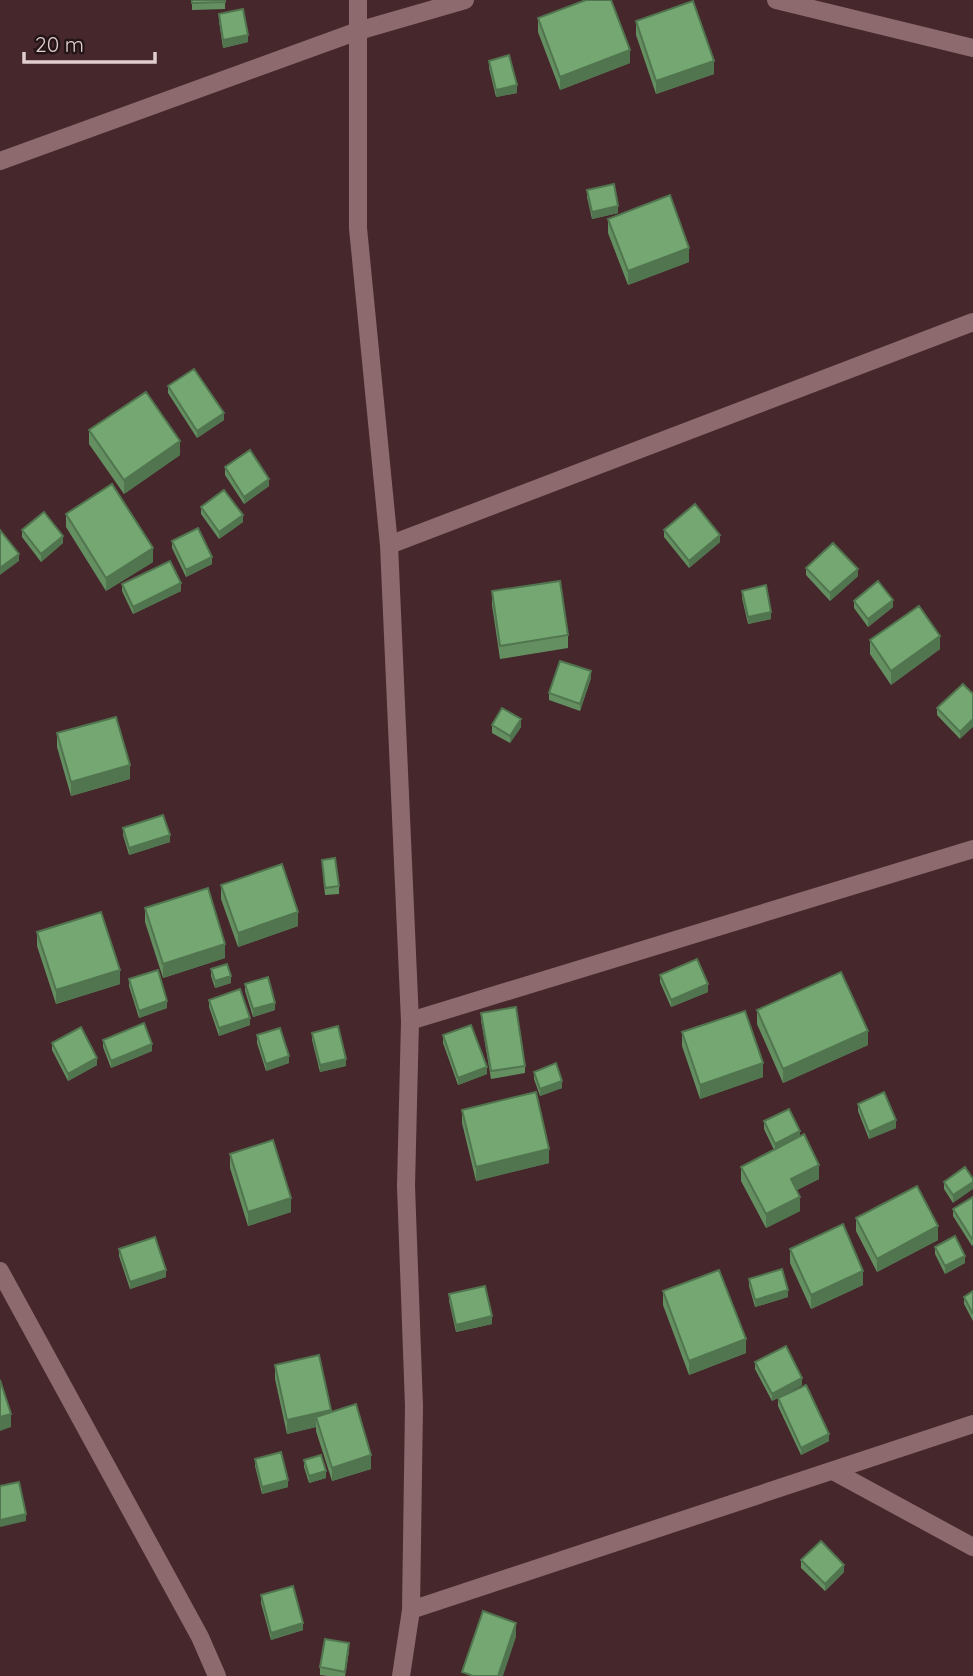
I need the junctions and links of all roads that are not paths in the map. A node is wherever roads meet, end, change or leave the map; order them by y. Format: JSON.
{"nodes":[{"id":1,"x":358,"y":0,"type":"edge"},
{"id":2,"x":465,"y":0,"type":"edge"},
{"id":3,"x":776,"y":0,"type":"edge"},
{"id":4,"x":358,"y":31,"type":"junction"},
{"id":5,"x":973,"y":48,"type":"edge"},
{"id":6,"x":0,"y":161,"type":"edge"},
{"id":7,"x":973,"y":321,"type":"edge"},
{"id":8,"x":389,"y":545,"type":"junction"},
{"id":9,"x":973,"y":849,"type":"edge"},
{"id":10,"x":410,"y":1021,"type":"junction"},
{"id":11,"x":0,"y":1271,"type":"edge"},
{"id":12,"x":973,"y":1424,"type":"edge"},
{"id":13,"x":835,"y":1472,"type":"junction"},
{"id":14,"x":973,"y":1547,"type":"edge"},
{"id":15,"x":411,"y":1610,"type":"junction"},
{"id":16,"x":217,"y":1676,"type":"edge"},
{"id":17,"x":401,"y":1676,"type":"edge"}],
"edges":[{"from":1,"to":4,"type":"street"},
{"from":2,"to":4,"type":"street"},
{"from":3,"to":5,"type":"street"},
{"from":4,"to":6,"type":"street"},
{"from":4,"to":8,"type":"street"},
{"from":7,"to":8,"type":"street"},
{"from":8,"to":10,"type":"street"},
{"from":9,"to":10,"type":"street"},
{"from":10,"to":15,"type":"street"},
{"from":11,"to":16,"type":"street"},
{"from":12,"to":13,"type":"street"},
{"from":13,"to":14,"type":"street"},
{"from":13,"to":15,"type":"street"},
{"from":15,"to":17,"type":"street"}]}
